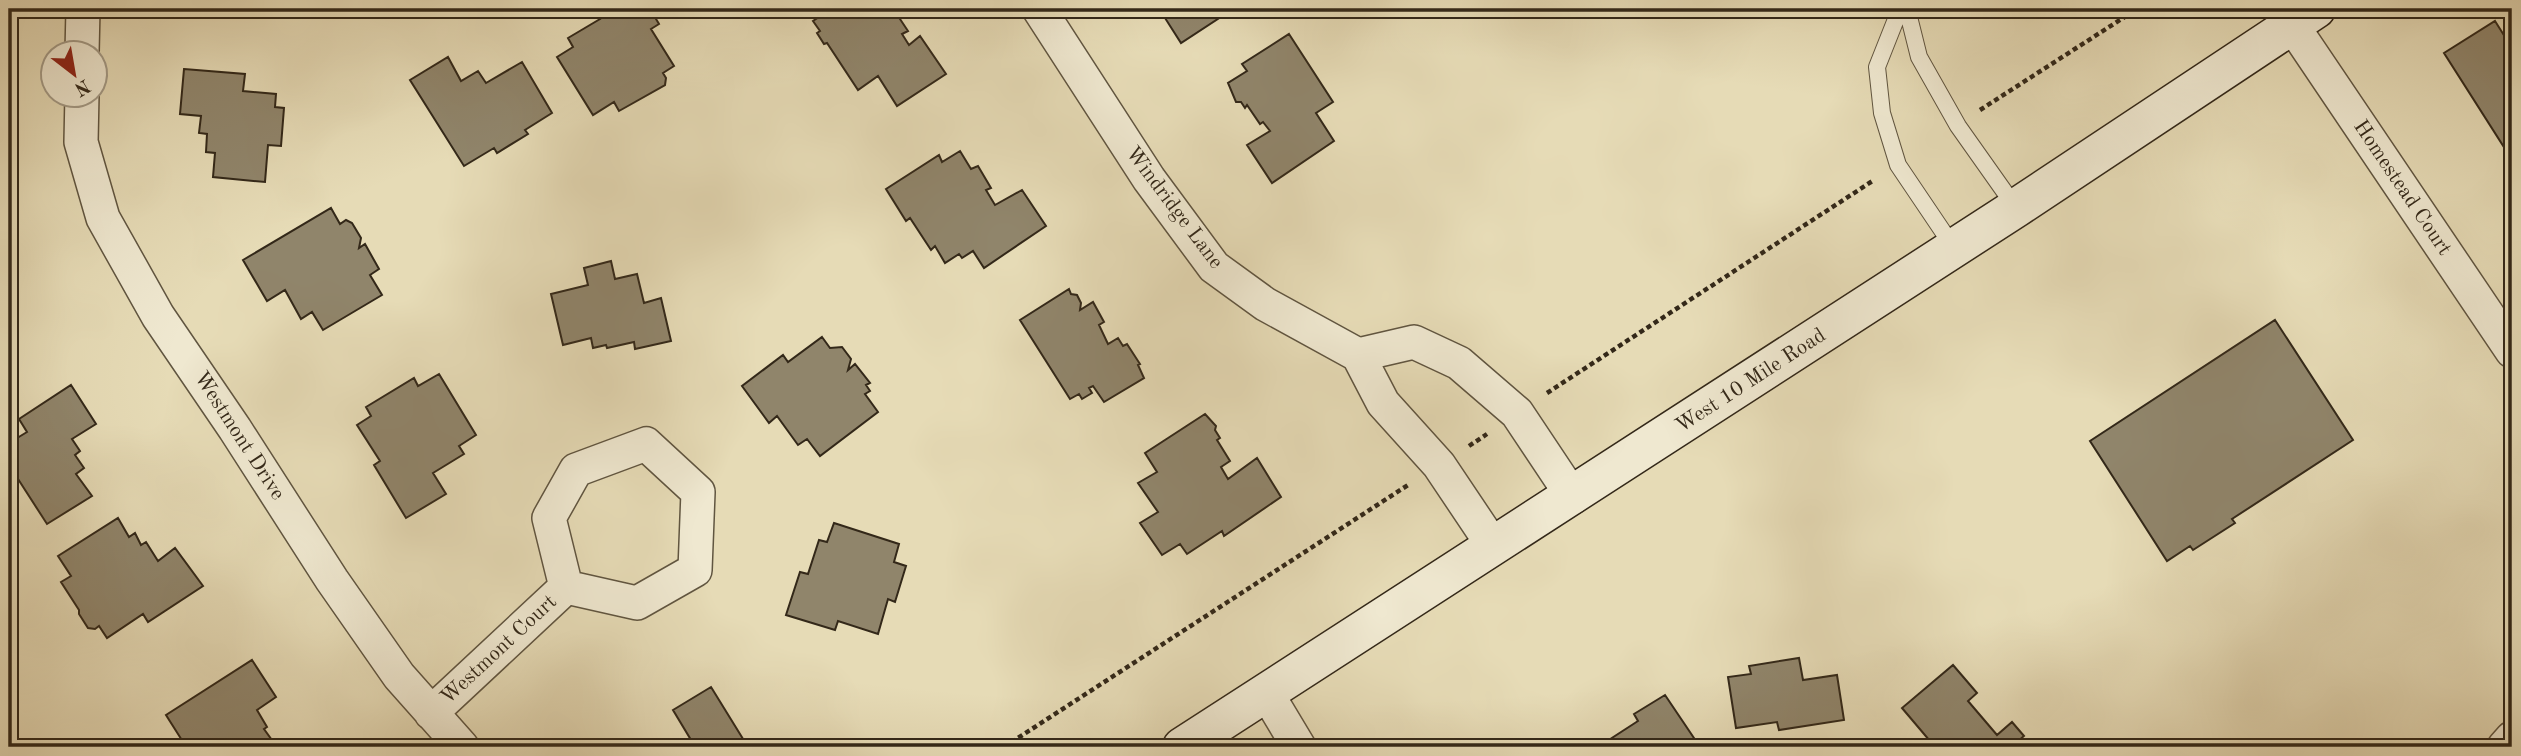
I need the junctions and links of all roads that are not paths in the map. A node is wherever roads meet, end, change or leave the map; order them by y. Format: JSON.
{"nodes":[{"id":1,"x":83,"y":9,"type":"edge"},
{"id":2,"x":1039,"y":9,"type":"edge"},
{"id":3,"x":1900,"y":9,"type":"edge"},
{"id":4,"x":1907,"y":9,"type":"edge"},
{"id":5,"x":2304,"y":17,"type":"edge"},
{"id":6,"x":82,"y":38,"type":"edge"},
{"id":7,"x":82,"y":108,"type":"edge"},
{"id":8,"x":2016,"y":208,"type":"junction"},
{"id":9,"x":1954,"y":248,"type":"junction"},
{"id":10,"x":2512,"y":351,"type":"edge"},
{"id":11,"x":1358,"y":355,"type":"junction"},
{"id":12,"x":1573,"y":497,"type":"junction"},
{"id":13,"x":1494,"y":547,"type":"junction"},
{"id":14,"x":566,"y":587,"type":"junction"},
{"id":15,"x":1266,"y":692,"type":"junction"},
{"id":16,"x":431,"y":713,"type":"junction"},
{"id":17,"x":2512,"y":738,"type":"edge"},
{"id":18,"x":1198,"y":743,"type":"edge"},
{"id":19,"x":462,"y":747,"type":"edge"},
{"id":20,"x":1299,"y":747,"type":"edge"},
{"id":21,"x":2504,"y":747,"type":"edge"}],
"edges":[{"from":1,"to":6,"type":"street"},
{"from":2,"to":11,"type":"street","name":"Windridge Lane"},
{"from":3,"to":9,"type":"lane"},
{"from":4,"to":8,"type":"lane"},
{"from":5,"to":8,"type":"main road","name":"West 10 Mile Road"},
{"from":5,"to":10,"type":"street","name":"Homestead Court"},
{"from":7,"to":16,"type":"street","name":"Westmont Drive"},
{"from":8,"to":9,"type":"main road","name":"West 10 Mile Road"},
{"from":9,"to":12,"type":"main road","name":"West 10 Mile Road"},
{"from":11,"to":12,"type":"street"},
{"from":11,"to":13,"type":"street"},
{"from":12,"to":13,"type":"main road","name":"West 10 Mile Road"},
{"from":13,"to":15,"type":"main road","name":"West 10 Mile Road"},
{"from":14,"to":14,"type":"street","name":"Westmont Court"},
{"from":14,"to":16,"type":"street","name":"Westmont Court"},
{"from":15,"to":18,"type":"main road","name":"West 10 Mile Road"},
{"from":15,"to":20,"type":"street"},
{"from":16,"to":19,"type":"street","name":"Westmont Drive"},
{"from":17,"to":21,"type":"street"}]}
